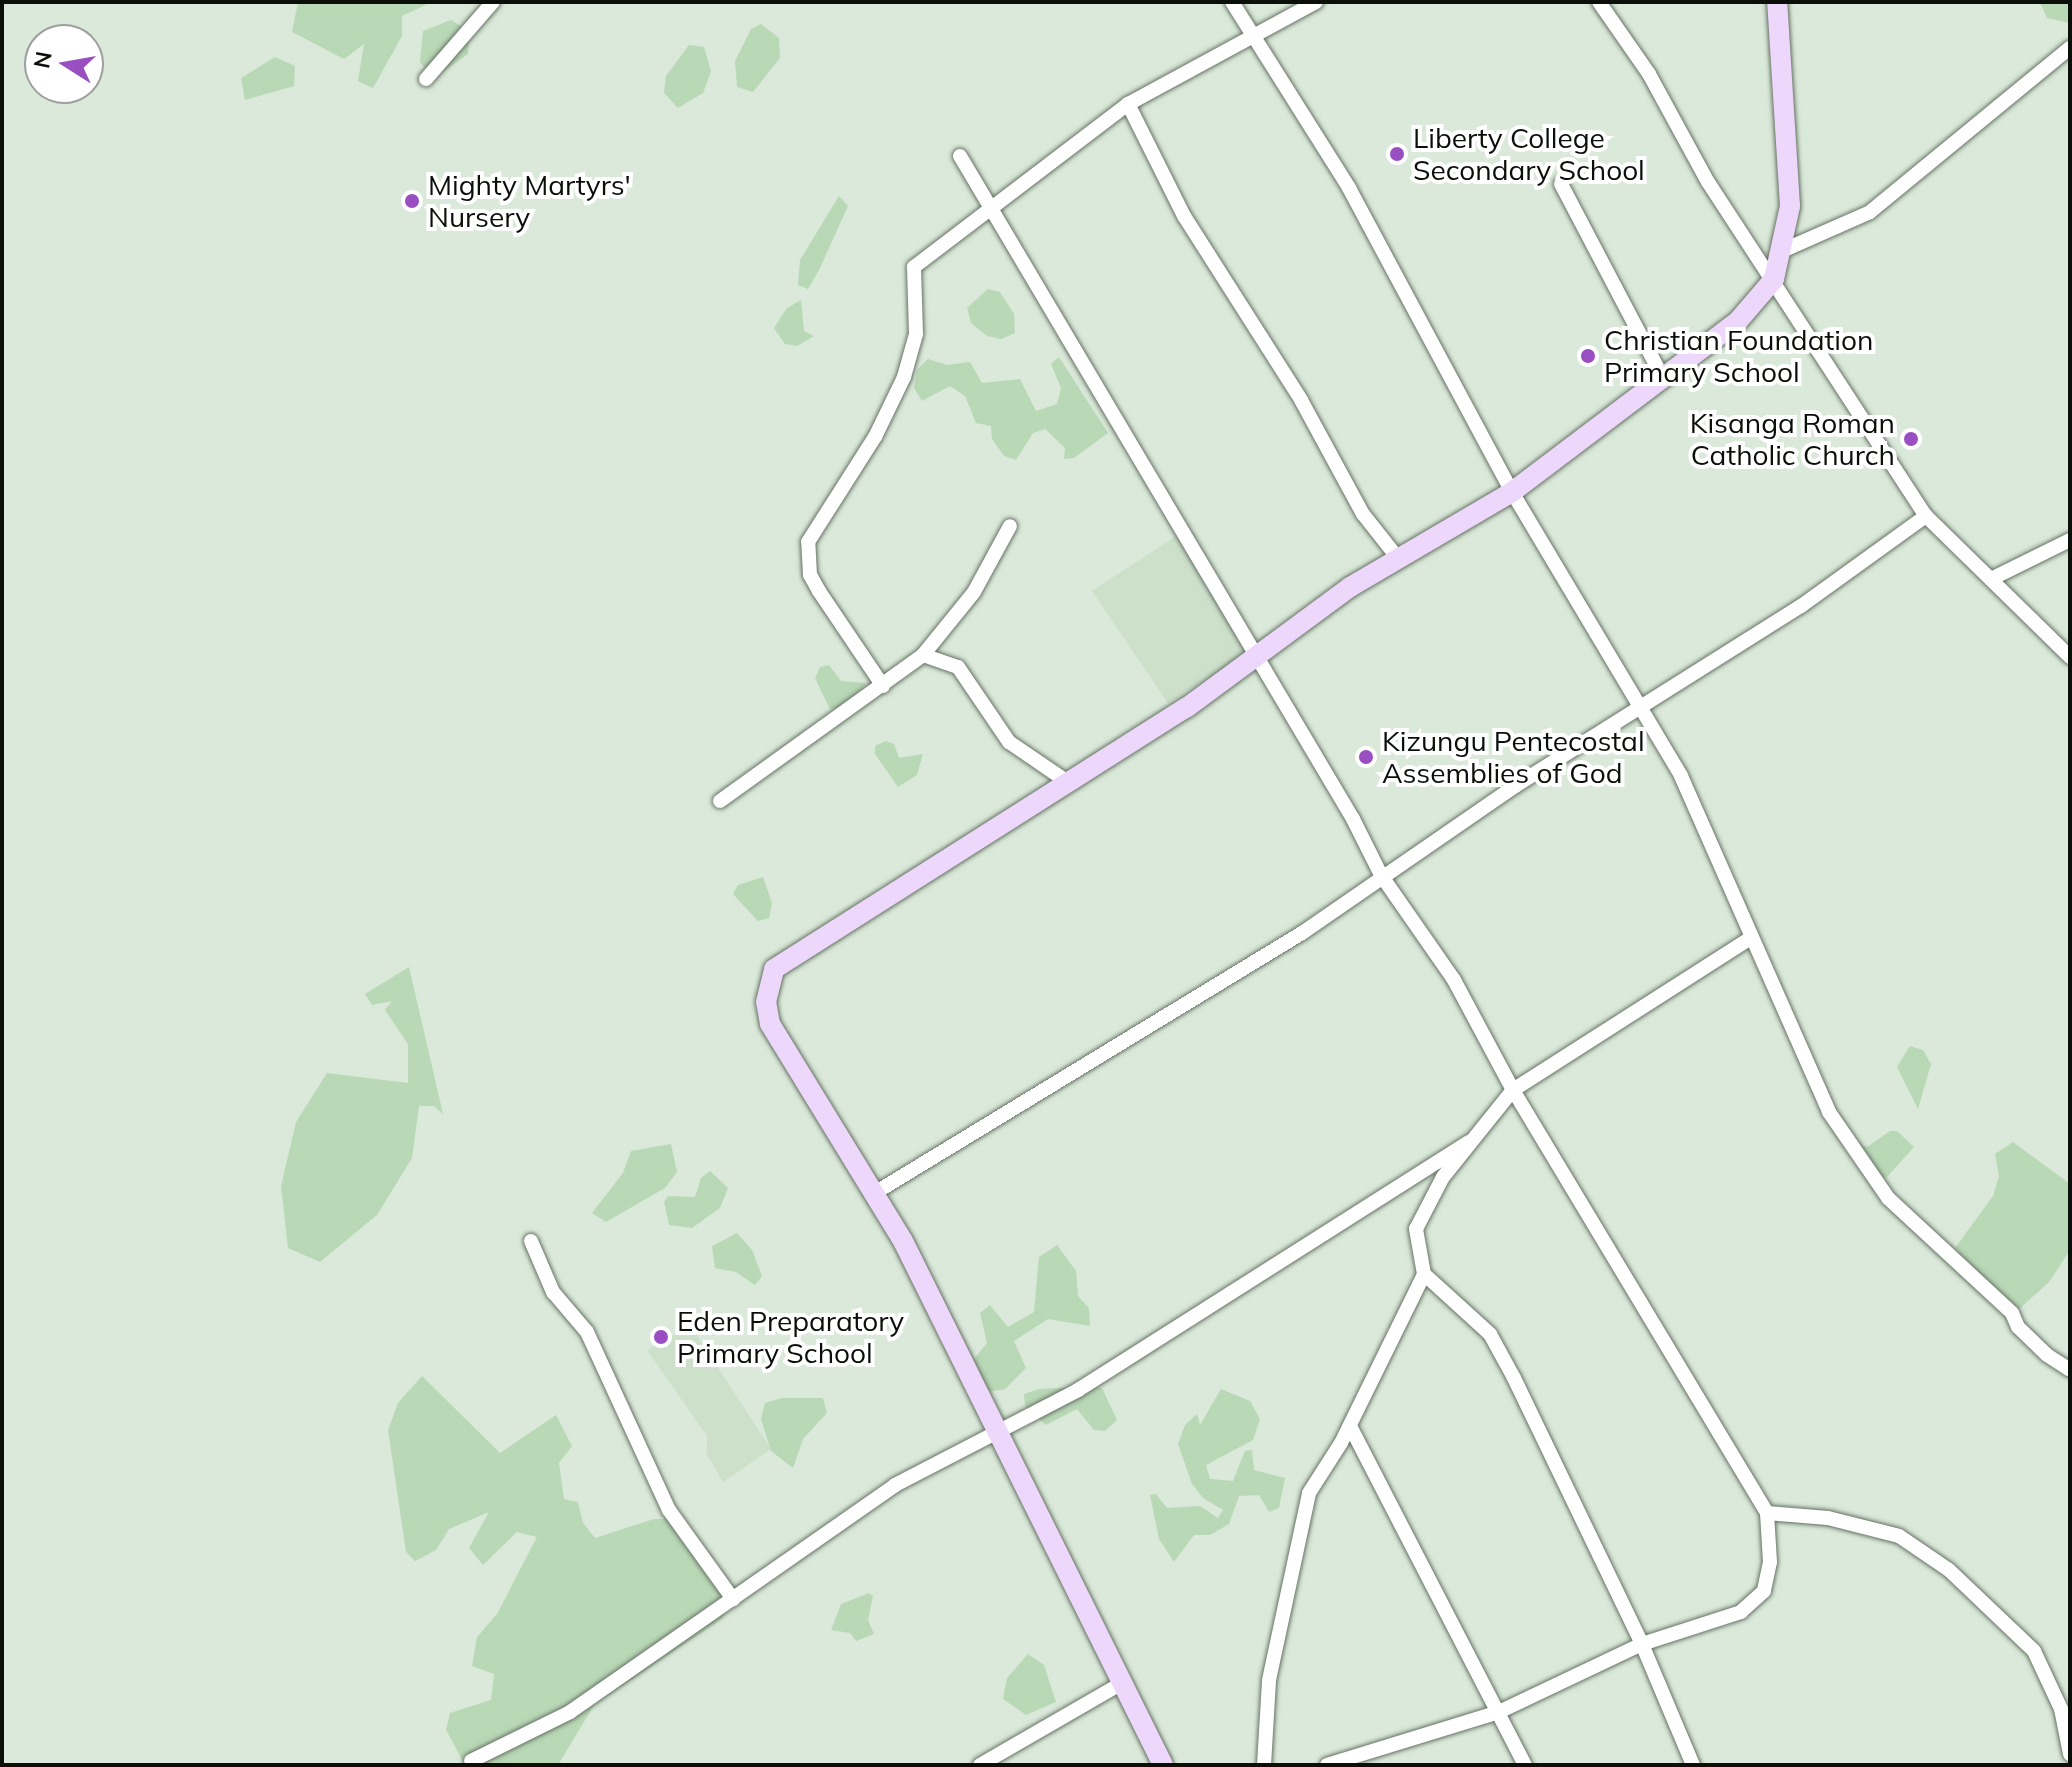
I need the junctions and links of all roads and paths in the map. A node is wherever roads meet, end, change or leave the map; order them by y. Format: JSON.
{"nodes":[{"id":1,"x":493,"y":2,"type":"edge"},
{"id":2,"x":1232,"y":2,"type":"edge"},
{"id":3,"x":1316,"y":2,"type":"edge"},
{"id":4,"x":1599,"y":2,"type":"edge"},
{"id":5,"x":1777,"y":2,"type":"edge"},
{"id":6,"x":1255,"y":35,"type":"junction"},
{"id":7,"x":2070,"y":48,"type":"edge"},
{"id":8,"x":426,"y":79,"type":"dead end"},
{"id":9,"x":1128,"y":104,"type":"junction"},
{"id":10,"x":960,"y":156,"type":"dead end"},
{"id":11,"x":1561,"y":184,"type":"dead end"},
{"id":12,"x":994,"y":209,"type":"junction"},
{"id":13,"x":1784,"y":250,"type":"junction"},
{"id":14,"x":1774,"y":279,"type":"junction"},
{"id":15,"x":1662,"y":376,"type":"junction"},
{"id":16,"x":1512,"y":492,"type":"junction"},
{"id":17,"x":1926,"y":516,"type":"junction"},
{"id":18,"x":1010,"y":526,"type":"dead end"},
{"id":19,"x":2070,"y":540,"type":"edge"},
{"id":20,"x":1397,"y":557,"type":"junction"},
{"id":21,"x":1991,"y":579,"type":"junction"},
{"id":22,"x":923,"y":655,"type":"junction"},
{"id":23,"x":2070,"y":657,"type":"edge"},
{"id":24,"x":1254,"y":659,"type":"junction"},
{"id":25,"x":883,"y":686,"type":"junction"},
{"id":26,"x":1640,"y":705,"type":"junction"},
{"id":27,"x":1069,"y":783,"type":"junction"},
{"id":28,"x":720,"y":801,"type":"dead end"},
{"id":29,"x":1381,"y":875,"type":"junction"},
{"id":30,"x":1749,"y":939,"type":"junction"},
{"id":31,"x":1513,"y":1090,"type":"junction"},
{"id":32,"x":1469,"y":1142,"type":"junction"},
{"id":33,"x":873,"y":1194,"type":"junction"},
{"id":34,"x":531,"y":1241,"type":"dead end"},
{"id":35,"x":1424,"y":1274,"type":"junction"},
{"id":36,"x":2070,"y":1370,"type":"edge"},
{"id":37,"x":1350,"y":1426,"type":"junction"},
{"id":38,"x":998,"y":1430,"type":"junction"},
{"id":39,"x":1767,"y":1513,"type":"junction"},
{"id":40,"x":733,"y":1599,"type":"junction"},
{"id":41,"x":1642,"y":1644,"type":"junction"},
{"id":42,"x":1124,"y":1682,"type":"junction"},
{"id":43,"x":1499,"y":1712,"type":"junction"},
{"id":44,"x":2070,"y":1754,"type":"edge"},
{"id":45,"x":471,"y":1761,"type":"dead end"},
{"id":46,"x":980,"y":1765,"type":"edge"},
{"id":47,"x":1163,"y":1765,"type":"edge"},
{"id":48,"x":1264,"y":1765,"type":"edge"},
{"id":49,"x":1327,"y":1765,"type":"edge"},
{"id":50,"x":1525,"y":1765,"type":"edge"},
{"id":51,"x":1693,"y":1765,"type":"edge"}],
"edges":[{"from":1,"to":8,"type":"street"},
{"from":2,"to":6,"type":"street"},
{"from":3,"to":6,"type":"street"},
{"from":4,"to":14,"type":"street"},
{"from":5,"to":13,"type":"street"},
{"from":6,"to":9,"type":"street"},
{"from":6,"to":16,"type":"street"},
{"from":7,"to":13,"type":"street"},
{"from":9,"to":12,"type":"street"},
{"from":9,"to":20,"type":"street"},
{"from":10,"to":12,"type":"street"},
{"from":11,"to":15,"type":"street"},
{"from":12,"to":24,"type":"street"},
{"from":12,"to":25,"type":"street"},
{"from":13,"to":14,"type":"street"},
{"from":14,"to":15,"type":"street"},
{"from":14,"to":17,"type":"street"},
{"from":15,"to":16,"type":"street"},
{"from":16,"to":20,"type":"street"},
{"from":16,"to":26,"type":"street"},
{"from":17,"to":21,"type":"street"},
{"from":17,"to":26,"type":"street"},
{"from":18,"to":22,"type":"street"},
{"from":19,"to":21,"type":"street"},
{"from":20,"to":24,"type":"street"},
{"from":21,"to":23,"type":"street"},
{"from":22,"to":25,"type":"street"},
{"from":22,"to":27,"type":"street"},
{"from":24,"to":27,"type":"street"},
{"from":24,"to":29,"type":"street"},
{"from":25,"to":28,"type":"street"},
{"from":26,"to":29,"type":"street"},
{"from":26,"to":30,"type":"street"},
{"from":27,"to":33,"type":"street"},
{"from":29,"to":31,"type":"street"},
{"from":29,"to":33,"type":"street"},
{"from":30,"to":31,"type":"street"},
{"from":30,"to":36,"type":"street"},
{"from":31,"to":32,"type":"street"},
{"from":31,"to":39,"type":"street"},
{"from":32,"to":35,"type":"street"},
{"from":32,"to":38,"type":"street"},
{"from":33,"to":38,"type":"street"},
{"from":34,"to":40,"type":"street"},
{"from":35,"to":37,"type":"street"},
{"from":35,"to":41,"type":"street"},
{"from":37,"to":43,"type":"street"},
{"from":37,"to":48,"type":"street"},
{"from":38,"to":40,"type":"street"},
{"from":38,"to":42,"type":"street"},
{"from":39,"to":41,"type":"street"},
{"from":39,"to":44,"type":"street"},
{"from":40,"to":45,"type":"street"},
{"from":41,"to":43,"type":"street"},
{"from":41,"to":51,"type":"street"},
{"from":42,"to":46,"type":"street"},
{"from":42,"to":47,"type":"street"},
{"from":43,"to":49,"type":"street"},
{"from":43,"to":50,"type":"street"}]}
